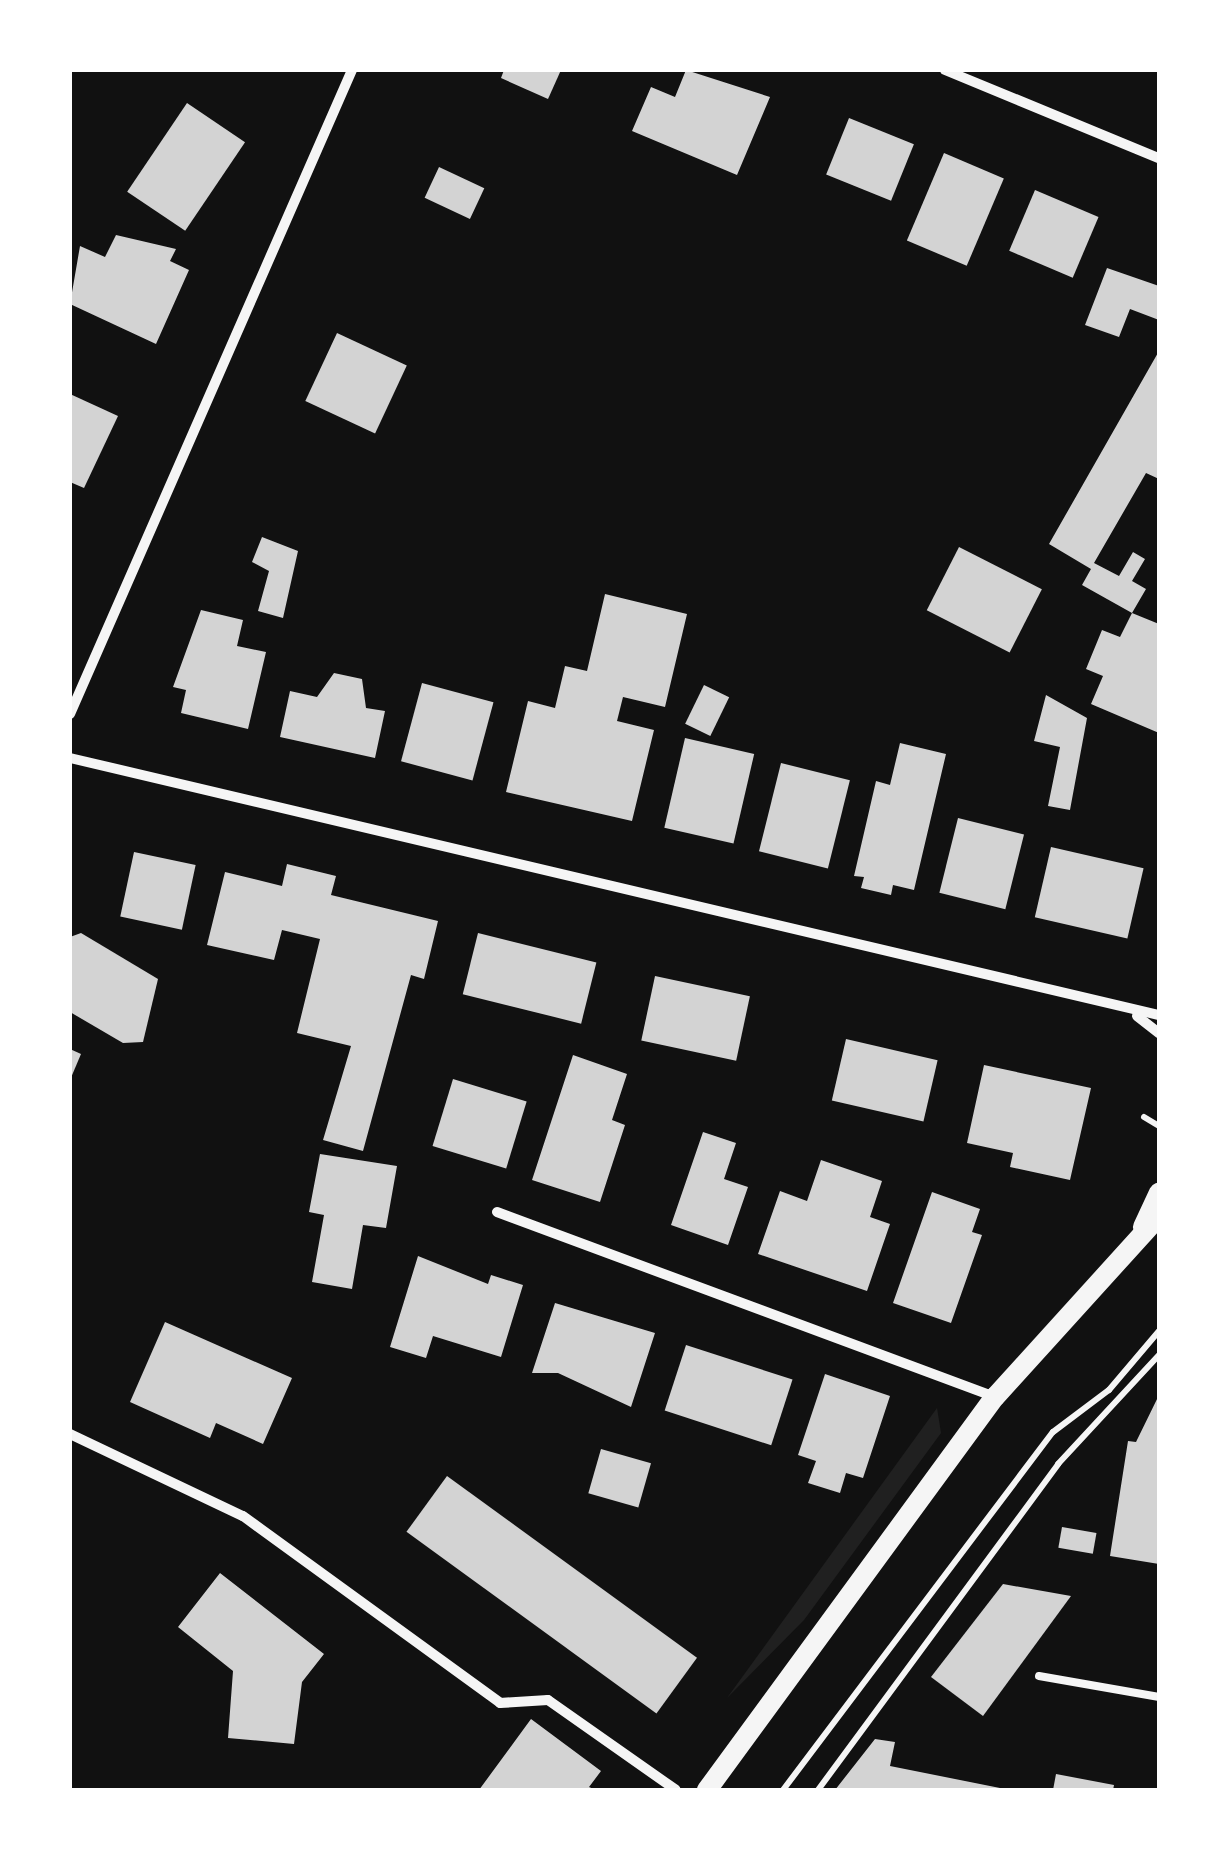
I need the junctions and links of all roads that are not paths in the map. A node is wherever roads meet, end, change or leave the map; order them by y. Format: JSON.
{"nodes":[{"id":1,"x":352,"y":70,"type":"edge"},
{"id":2,"x":945,"y":70,"type":"edge"},
{"id":3,"x":1159,"y":158,"type":"edge"},
{"id":4,"x":70,"y":714,"type":"edge"},
{"id":5,"x":70,"y":758,"type":"edge"},
{"id":6,"x":1159,"y":1015,"type":"edge"},
{"id":7,"x":1136,"y":1016,"type":"junction"},
{"id":8,"x":1159,"y":1032,"type":"edge"},
{"id":9,"x":1159,"y":1192,"type":"edge"},
{"id":10,"x":497,"y":1212,"type":"dead end"},
{"id":11,"x":1150,"y":1222,"type":"edge"},
{"id":12,"x":996,"y":1397,"type":"junction"},
{"id":13,"x":70,"y":1434,"type":"edge"},
{"id":14,"x":1039,"y":1676,"type":"dead end"},
{"id":15,"x":1159,"y":1697,"type":"edge"},
{"id":16,"x":676,"y":1790,"type":"edge"},
{"id":17,"x":707,"y":1790,"type":"edge"}],
"edges":[{"from":1,"to":4,"type":"street"},
{"from":2,"to":3,"type":"street"},
{"from":5,"to":7,"type":"street"},
{"from":6,"to":7,"type":"street"},
{"from":7,"to":8,"type":"street"},
{"from":9,"to":11,"type":"main road"},
{"from":10,"to":12,"type":"street"},
{"from":11,"to":12,"type":"main road"},
{"from":12,"to":17,"type":"main road"},
{"from":13,"to":16,"type":"street"},
{"from":14,"to":15,"type":"lane"}]}
